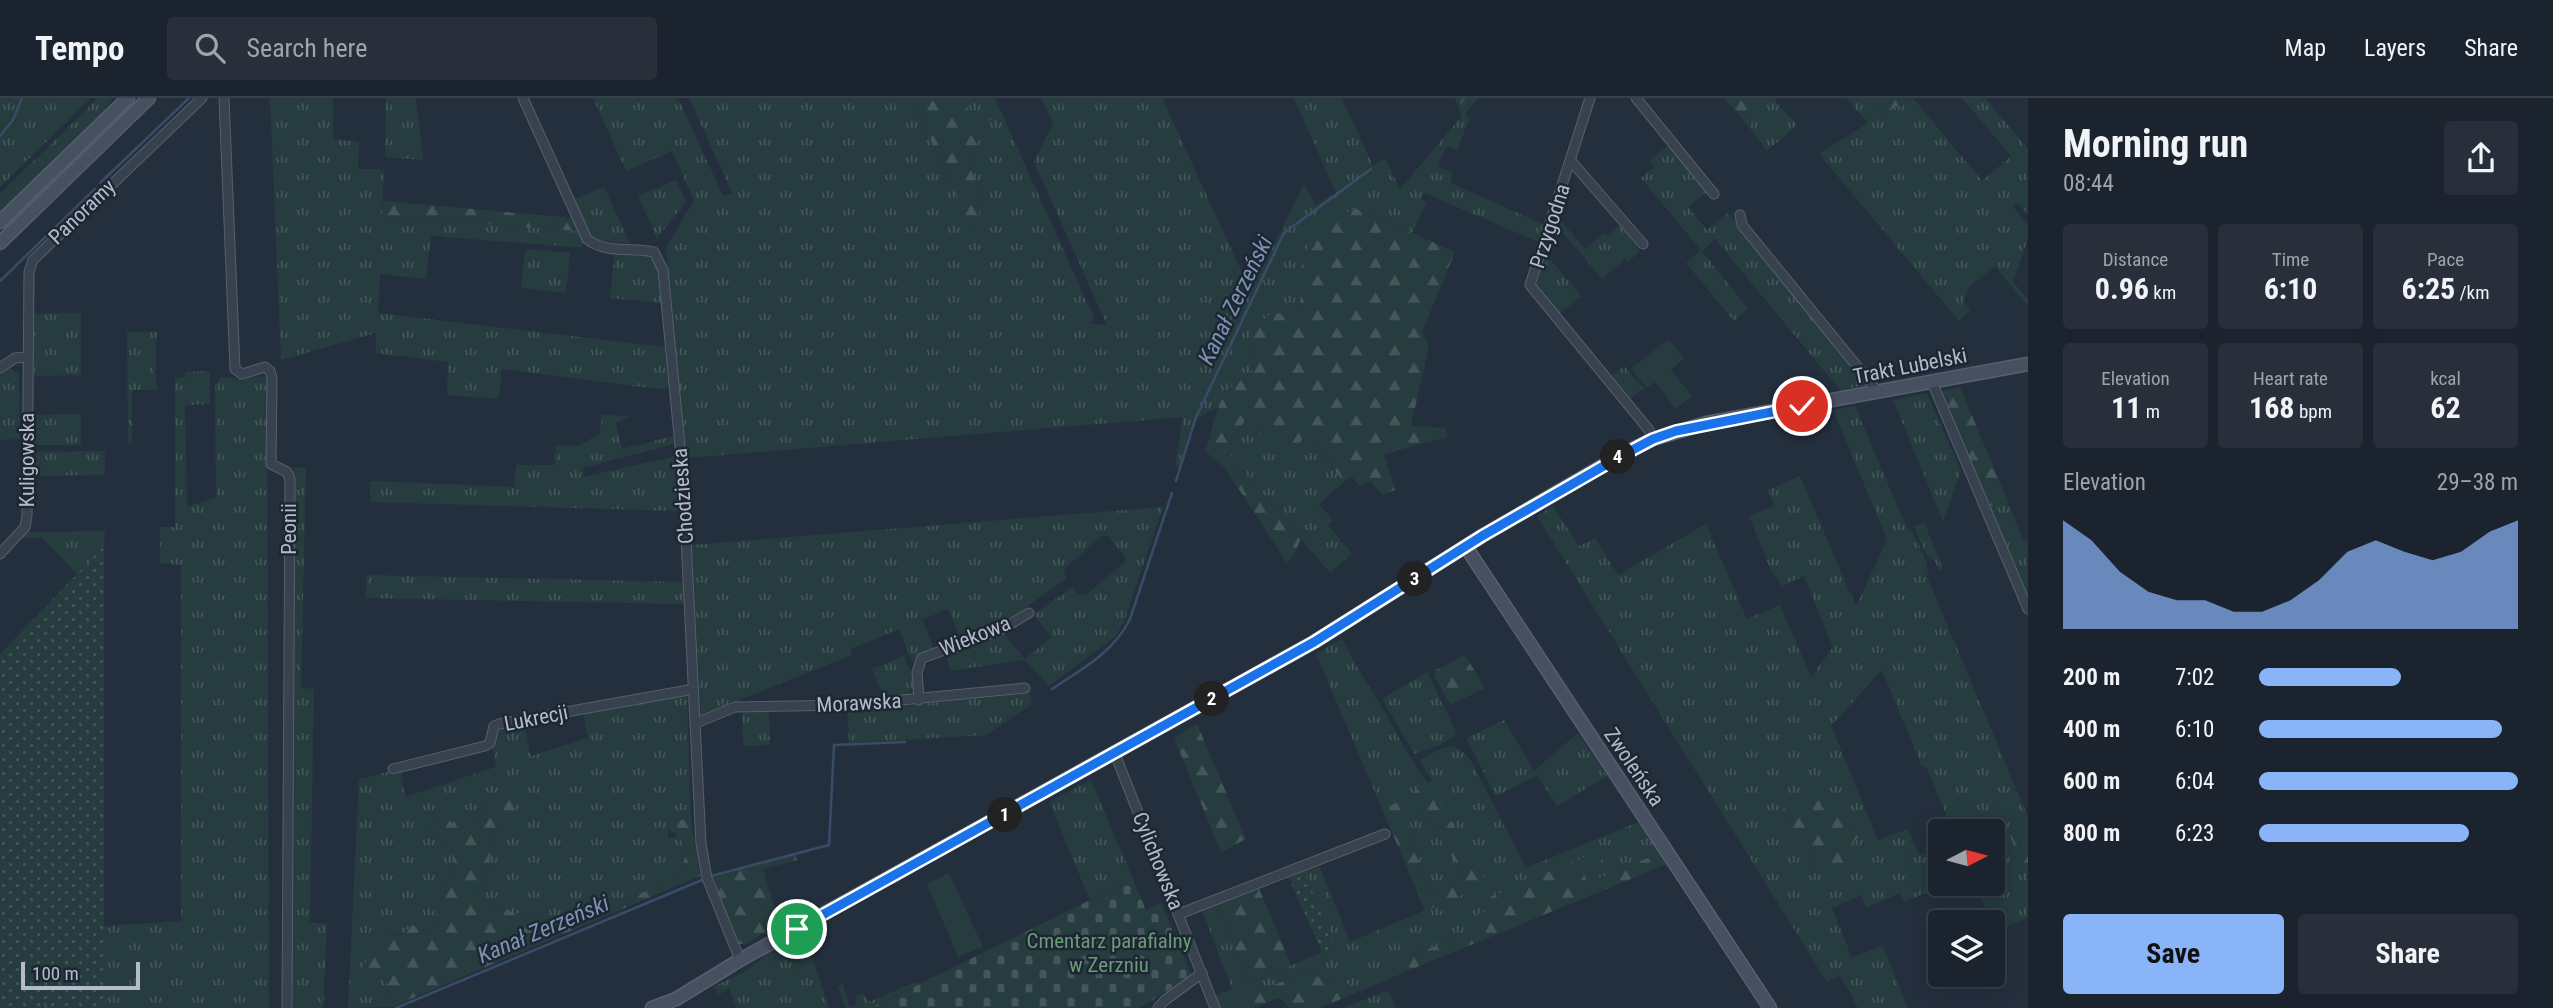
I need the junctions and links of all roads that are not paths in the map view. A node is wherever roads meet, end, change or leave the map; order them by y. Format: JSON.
{"nodes":[{"id":1,"x":128,"y":98,"type":"edge"},
{"id":2,"x":149,"y":98,"type":"edge"},
{"id":3,"x":202,"y":98,"type":"edge"},
{"id":4,"x":224,"y":98,"type":"edge"},
{"id":5,"x":523,"y":98,"type":"edge"},
{"id":6,"x":1590,"y":98,"type":"edge"},
{"id":7,"x":1636,"y":98,"type":"edge"},
{"id":8,"x":1571,"y":161,"type":"junction"},
{"id":9,"x":1714,"y":194,"type":"dead end"},
{"id":10,"x":1740,"y":215,"type":"dead end"},
{"id":11,"x":0,"y":222,"type":"edge"},
{"id":12,"x":0,"y":243,"type":"edge"},
{"id":13,"x":1643,"y":244,"type":"dead end"},
{"id":14,"x":28,"y":357,"type":"junction"},
{"id":15,"x":2028,"y":364,"type":"edge"},
{"id":16,"x":0,"y":368,"type":"edge"},
{"id":17,"x":1932,"y":382,"type":"junction"},
{"id":18,"x":1878,"y":392,"type":"junction"},
{"id":19,"x":1653,"y":439,"type":"junction"},
{"id":20,"x":1466,"y":547,"type":"junction"},
{"id":21,"x":0,"y":554,"type":"edge"},
{"id":22,"x":2028,"y":609,"type":"edge"},
{"id":23,"x":1029,"y":612,"type":"dead end"},
{"id":24,"x":1025,"y":688,"type":"dead end"},
{"id":25,"x":694,"y":689,"type":"junction"},
{"id":26,"x":919,"y":700,"type":"junction"},
{"id":27,"x":696,"y":723,"type":"junction"},
{"id":28,"x":1115,"y":754,"type":"junction"},
{"id":29,"x":393,"y":769,"type":"dead end"},
{"id":30,"x":1385,"y":834,"type":"dead end"},
{"id":31,"x":1179,"y":914,"type":"junction"},
{"id":32,"x":740,"y":960,"type":"junction"},
{"id":33,"x":1202,"y":973,"type":"junction"},
{"id":34,"x":676,"y":1003,"type":"edge"},
{"id":35,"x":287,"y":1008,"type":"edge"},
{"id":36,"x":652,"y":1008,"type":"edge"},
{"id":37,"x":1158,"y":1008,"type":"edge"},
{"id":38,"x":1215,"y":1008,"type":"edge"},
{"id":39,"x":1770,"y":1008,"type":"edge"}],
"edges":[{"from":1,"to":11,"type":"street"},
{"from":2,"to":12,"type":"street"},
{"from":3,"to":14,"type":"street","name":"Panoramy"},
{"from":4,"to":35,"type":"street","name":"Peonii"},
{"from":5,"to":25,"type":"street","name":"Chodzieska"},
{"from":6,"to":8,"type":"street","name":"Przygodna"},
{"from":7,"to":9,"type":"street"},
{"from":8,"to":13,"type":"street"},
{"from":8,"to":19,"type":"street","name":"Przygodna"},
{"from":10,"to":18,"type":"street"},
{"from":14,"to":16,"type":"street"},
{"from":14,"to":21,"type":"street","name":"Kuligowska"},
{"from":15,"to":17,"type":"street","name":"Trakt Lubelski"},
{"from":17,"to":18,"type":"street","name":"Trakt Lubelski"},
{"from":17,"to":22,"type":"street"},
{"from":18,"to":19,"type":"street","name":"Trakt Lubelski"},
{"from":19,"to":20,"type":"street","name":"Trakt Lubelski"},
{"from":20,"to":28,"type":"street","name":"Trakt Lubelski"},
{"from":20,"to":39,"type":"street","name":"Zwoleńska"},
{"from":23,"to":26,"type":"street","name":"Wiekowa"},
{"from":24,"to":26,"type":"street","name":"Morawska"},
{"from":25,"to":27,"type":"street","name":"Chodzieska"},
{"from":25,"to":29,"type":"street","name":"Lukrecji"},
{"from":26,"to":27,"type":"street","name":"Morawska"},
{"from":27,"to":32,"type":"street","name":"Chodzieska"},
{"from":28,"to":31,"type":"street","name":"Cylichowska"},
{"from":28,"to":32,"type":"street","name":"Trakt Lubelski"},
{"from":30,"to":31,"type":"street"},
{"from":31,"to":33,"type":"street","name":"Cylichowska"},
{"from":32,"to":34,"type":"street","name":"Trakt Lubelski"},
{"from":33,"to":37,"type":"street"},
{"from":33,"to":38,"type":"street","name":"Cylichowska"},
{"from":34,"to":36,"type":"street","name":"Trakt Lubelski"}]}
